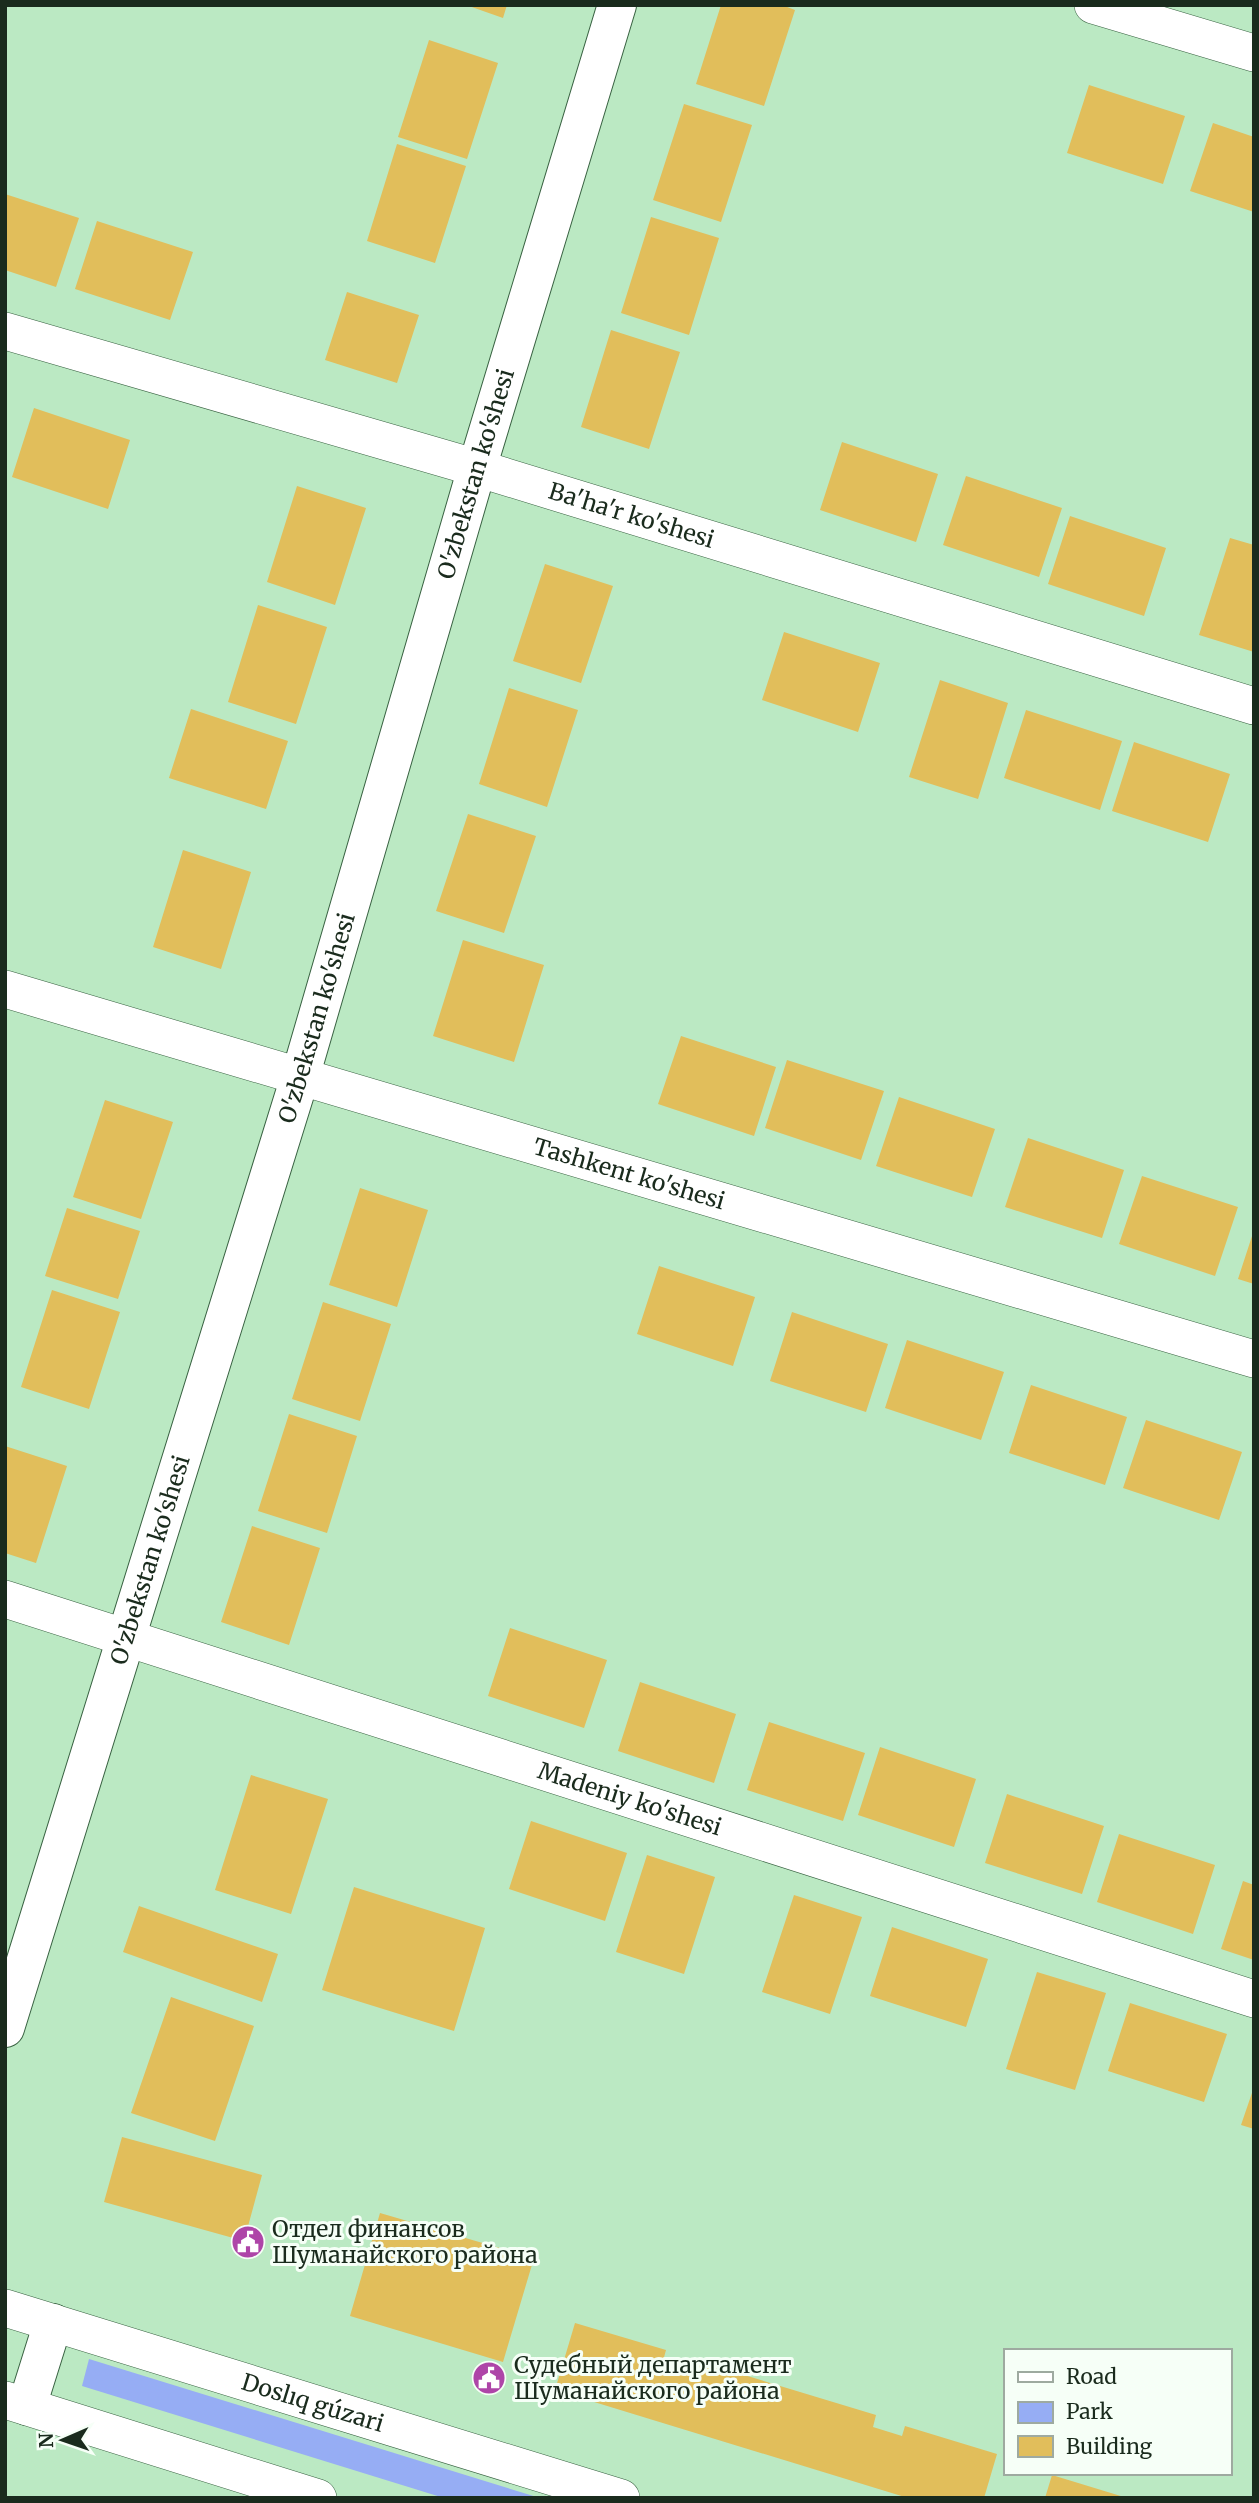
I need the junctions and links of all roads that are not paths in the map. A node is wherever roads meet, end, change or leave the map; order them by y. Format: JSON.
{"nodes":[{"id":1,"x":617,"y":5,"type":"edge"},
{"id":2,"x":1093,"y":5,"type":"edge"},
{"id":3,"x":1254,"y":54,"type":"edge"},
{"id":4,"x":5,"y":331,"type":"edge"},
{"id":5,"x":477,"y":468,"type":"junction"},
{"id":6,"x":1254,"y":706,"type":"edge"},
{"id":7,"x":5,"y":989,"type":"edge"},
{"id":8,"x":300,"y":1077,"type":"junction"},
{"id":9,"x":1254,"y":1359,"type":"edge"},
{"id":10,"x":5,"y":1599,"type":"edge"},
{"id":11,"x":126,"y":1637,"type":"junction"},
{"id":12,"x":1254,"y":1999,"type":"edge"},
{"id":13,"x":5,"y":2028,"type":"edge"},
{"id":14,"x":5,"y":2308,"type":"edge"},
{"id":15,"x":53,"y":2323,"type":"junction"},
{"id":16,"x":16,"y":2403,"type":"edge"},
{"id":17,"x":318,"y":2498,"type":"edge"},
{"id":18,"x":621,"y":2498,"type":"edge"}],
"edges":[{"from":1,"to":5,"type":"main road","name":"O'zbekstan ko'shesi"},
{"from":2,"to":3,"type":"street"},
{"from":4,"to":5,"type":"street","name":"Ba'ha'r ko'shesi"},
{"from":5,"to":6,"type":"street","name":"Ba'ha'r ko'shesi"},
{"from":5,"to":8,"type":"main road","name":"O'zbekstan ko'shesi"},
{"from":7,"to":8,"type":"street","name":"Tashkent ko'shesi"},
{"from":8,"to":9,"type":"street","name":"Tashkent ko'shesi"},
{"from":8,"to":11,"type":"main road","name":"O'zbekstan ko'shesi"},
{"from":10,"to":11,"type":"street","name":"Madeniy ko'shesi"},
{"from":11,"to":12,"type":"street","name":"Madeniy ko'shesi"},
{"from":11,"to":13,"type":"main road","name":"O'zbekstan ko'shesi"},
{"from":14,"to":15,"type":"street","name":"Doslıq gúzari"},
{"from":15,"to":16,"type":"main road"},
{"from":15,"to":18,"type":"street","name":"Doslıq gúzari"},
{"from":16,"to":17,"type":"street"}]}
